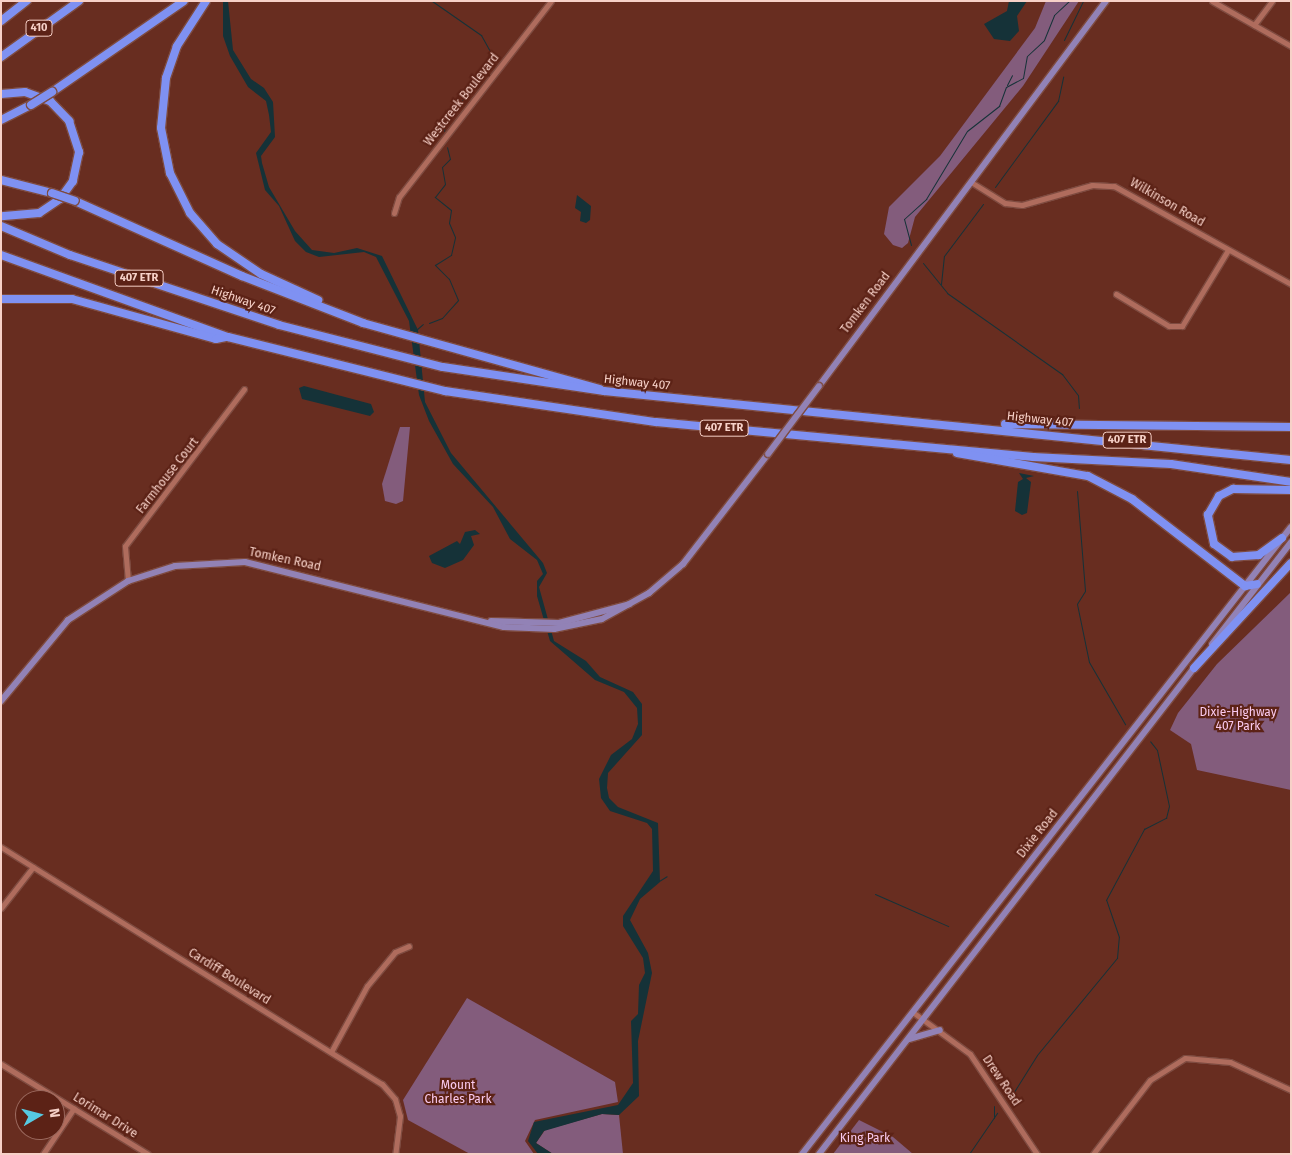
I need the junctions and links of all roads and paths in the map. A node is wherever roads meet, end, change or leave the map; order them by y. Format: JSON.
{"nodes":[{"id":1,"x":27,"y":1,"type":"edge"},
{"id":2,"x":79,"y":1,"type":"edge"},
{"id":3,"x":184,"y":1,"type":"edge"},
{"id":4,"x":206,"y":1,"type":"edge"},
{"id":5,"x":551,"y":1,"type":"edge"},
{"id":6,"x":1106,"y":1,"type":"edge"},
{"id":7,"x":1212,"y":1,"type":"edge"},
{"id":8,"x":1272,"y":1,"type":"edge"},
{"id":9,"x":1,"y":21,"type":"edge"},
{"id":10,"x":1254,"y":25,"type":"junction"},
{"id":11,"x":1291,"y":46,"type":"edge"},
{"id":12,"x":1,"y":57,"type":"edge"},
{"id":13,"x":1,"y":94,"type":"edge"},
{"id":14,"x":1,"y":120,"type":"edge"},
{"id":15,"x":1,"y":180,"type":"edge"},
{"id":16,"x":971,"y":182,"type":"junction"},
{"id":17,"x":394,"y":214,"type":"dead end"},
{"id":18,"x":1,"y":216,"type":"edge"},
{"id":19,"x":1,"y":226,"type":"edge"},
{"id":20,"x":1228,"y":250,"type":"junction"},
{"id":21,"x":1,"y":255,"type":"edge"},
{"id":22,"x":1291,"y":284,"type":"edge"},
{"id":23,"x":1116,"y":294,"type":"dead end"},
{"id":24,"x":1,"y":299,"type":"edge"},
{"id":25,"x":332,"y":310,"type":"junction"},
{"id":26,"x":228,"y":337,"type":"junction"},
{"id":27,"x":244,"y":389,"type":"dead end"},
{"id":28,"x":604,"y":391,"type":"junction"},
{"id":29,"x":962,"y":424,"type":"junction"},
{"id":30,"x":1291,"y":427,"type":"edge"},
{"id":31,"x":944,"y":448,"type":"junction"},
{"id":32,"x":1291,"y":460,"type":"edge"},
{"id":33,"x":1291,"y":482,"type":"edge"},
{"id":34,"x":1291,"y":490,"type":"edge"},
{"id":35,"x":1289,"y":529,"type":"edge"},
{"id":36,"x":1282,"y":538,"type":"junction"},
{"id":37,"x":1291,"y":542,"type":"edge"},
{"id":38,"x":1291,"y":563,"type":"edge"},
{"id":39,"x":128,"y":581,"type":"junction"},
{"id":40,"x":1257,"y":584,"type":"junction"},
{"id":41,"x":1245,"y":586,"type":"junction"},
{"id":42,"x":1194,"y":668,"type":"junction"},
{"id":43,"x":1,"y":701,"type":"edge"},
{"id":44,"x":1,"y":847,"type":"edge"},
{"id":45,"x":33,"y":867,"type":"junction"},
{"id":46,"x":1,"y":908,"type":"edge"},
{"id":47,"x":409,"y":946,"type":"dead end"},
{"id":48,"x":914,"y":1013,"type":"junction"},
{"id":49,"x":923,"y":1020,"type":"junction"},
{"id":50,"x":940,"y":1030,"type":"junction"},
{"id":51,"x":908,"y":1040,"type":"junction"},
{"id":52,"x":331,"y":1052,"type":"junction"},
{"id":53,"x":1,"y":1064,"type":"edge"},
{"id":54,"x":1291,"y":1090,"type":"edge"},
{"id":55,"x":74,"y":1108,"type":"junction"},
{"id":56,"x":43,"y":1154,"type":"edge"},
{"id":57,"x":148,"y":1154,"type":"edge"},
{"id":58,"x":395,"y":1154,"type":"edge"},
{"id":59,"x":802,"y":1154,"type":"edge"},
{"id":60,"x":819,"y":1154,"type":"edge"},
{"id":61,"x":1037,"y":1154,"type":"edge"},
{"id":62,"x":1093,"y":1154,"type":"edge"}],
"edges":[{"from":1,"to":9,"type":"highway","number":"410"},
{"from":2,"to":12,"type":"highway","number":"410"},
{"from":3,"to":14,"type":"highway","bridge":true},
{"from":4,"to":25,"type":"highway"},
{"from":5,"to":17,"type":"street","name":"Westcreek Boulevard"},
{"from":6,"to":16,"type":"main road","name":"Tomken Road"},
{"from":7,"to":10,"type":"street"},
{"from":8,"to":10,"type":"street"},
{"from":10,"to":11,"type":"street"},
{"from":13,"to":18,"type":"highway"},
{"from":15,"to":25,"type":"highway","bridge":true},
{"from":16,"to":20,"type":"street","name":"Wilkinson Road"},
{"from":16,"to":39,"type":"main road","name":"Tomken Road","bridge":true},
{"from":19,"to":28,"type":"highway","name":"Highway 407","number":"407 ETR"},
{"from":20,"to":22,"type":"street","name":"Wilkinson Road"},
{"from":20,"to":23,"type":"street"},
{"from":21,"to":26,"type":"highway","number":"407 ETR"},
{"from":24,"to":26,"type":"highway"},
{"from":25,"to":28,"type":"highway"},
{"from":26,"to":31,"type":"highway","number":"407 ETR"},
{"from":27,"to":39,"type":"street","name":"Farmhouse Court"},
{"from":28,"to":29,"type":"highway","name":"Highway 407","number":"407 ETR"},
{"from":29,"to":30,"type":"highway"},
{"from":29,"to":32,"type":"highway","name":"Highway 407","number":"407 ETR"},
{"from":31,"to":33,"type":"highway","number":"407 ETR"},
{"from":31,"to":41,"type":"highway"},
{"from":34,"to":36,"type":"highway"},
{"from":35,"to":36,"type":"main road","name":"Dixie Road"},
{"from":36,"to":41,"type":"main road","name":"Dixie Road"},
{"from":37,"to":40,"type":"main road","name":"Dixie Road"},
{"from":38,"to":42,"type":"highway"},
{"from":39,"to":43,"type":"main road","name":"Tomken Road"},
{"from":40,"to":41,"type":"highway"},
{"from":40,"to":42,"type":"main road","name":"Dixie Road"},
{"from":41,"to":48,"type":"main road","name":"Dixie Road"},
{"from":42,"to":49,"type":"main road","name":"Dixie Road"},
{"from":44,"to":45,"type":"street","name":"Cardiff Boulevard"},
{"from":45,"to":46,"type":"street"},
{"from":45,"to":52,"type":"street","name":"Cardiff Boulevard"},
{"from":47,"to":52,"type":"street"},
{"from":48,"to":49,"type":"street","name":"Drew Road"},
{"from":48,"to":59,"type":"main road","name":"Dixie Road"},
{"from":49,"to":50,"type":"street","name":"Drew Road"},
{"from":49,"to":51,"type":"main road","name":"Dixie Road"},
{"from":50,"to":51,"type":"main road"},
{"from":50,"to":61,"type":"street","name":"Drew Road"},
{"from":51,"to":60,"type":"main road","name":"Dixie Road"},
{"from":52,"to":58,"type":"street","name":"Cardiff Boulevard"},
{"from":53,"to":55,"type":"street","name":"Lorimar Drive"},
{"from":54,"to":62,"type":"street"},
{"from":55,"to":56,"type":"street"},
{"from":55,"to":57,"type":"street","name":"Lorimar Drive"}]}
